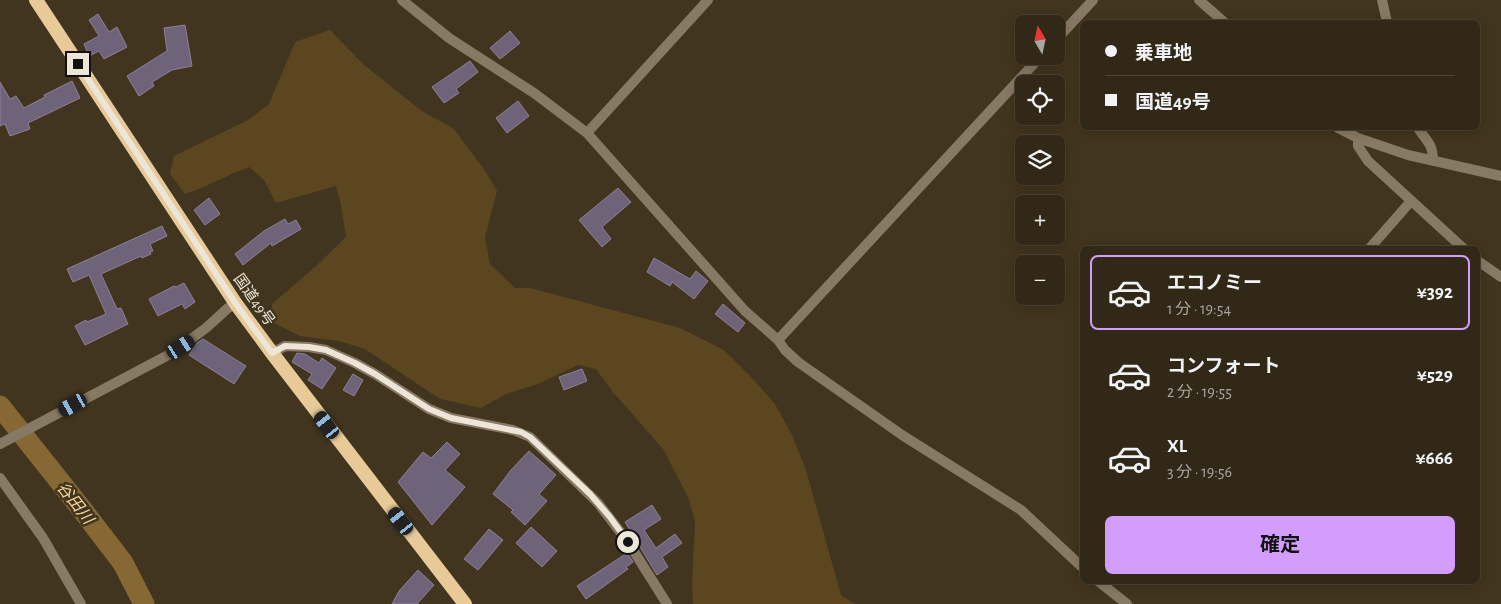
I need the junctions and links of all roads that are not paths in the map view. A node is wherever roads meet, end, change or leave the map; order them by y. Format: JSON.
{"nodes":[{"id":1,"x":36,"y":0,"type":"edge"},
{"id":2,"x":402,"y":0,"type":"edge"},
{"id":3,"x":708,"y":0,"type":"edge"},
{"id":4,"x":1093,"y":0,"type":"edge"},
{"id":5,"x":1199,"y":0,"type":"edge"},
{"id":6,"x":1382,"y":0,"type":"edge"},
{"id":7,"x":1222,"y":20,"type":"edge"},
{"id":8,"x":1387,"y":20,"type":"edge"},
{"id":9,"x":1065,"y":30,"type":"edge"},
{"id":10,"x":1033,"y":65,"type":"edge"},
{"id":11,"x":1342,"y":130,"type":"edge"},
{"id":12,"x":1420,"y":130,"type":"edge"},
{"id":13,"x":587,"y":133,"type":"junction"},
{"id":14,"x":1358,"y":138,"type":"junction"},
{"id":15,"x":1433,"y":161,"type":"junction"},
{"id":16,"x":1501,"y":176,"type":"edge"},
{"id":17,"x":1412,"y":201,"type":"junction"},
{"id":18,"x":1372,"y":246,"type":"edge"},
{"id":19,"x":1461,"y":246,"type":"edge"},
{"id":20,"x":1480,"y":262,"type":"edge"},
{"id":21,"x":1501,"y":277,"type":"edge"},
{"id":22,"x":236,"y":304,"type":"junction"},
{"id":23,"x":778,"y":340,"type":"junction"},
{"id":24,"x":272,"y":353,"type":"junction"},
{"id":25,"x":0,"y":444,"type":"edge"},
{"id":26,"x":0,"y":478,"type":"edge"},
{"id":27,"x":1080,"y":561,"type":"edge"},
{"id":28,"x":1102,"y":584,"type":"edge"},
{"id":29,"x":81,"y":604,"type":"edge"},
{"id":30,"x":464,"y":604,"type":"edge"},
{"id":31,"x":667,"y":604,"type":"edge"},
{"id":32,"x":1126,"y":604,"type":"edge"}],
"edges":[{"from":1,"to":22,"type":"highway","name":"国道49号"},
{"from":2,"to":13,"type":"street"},
{"from":3,"to":13,"type":"street"},
{"from":4,"to":9,"type":"street"},
{"from":5,"to":7,"type":"street"},
{"from":6,"to":8,"type":"street"},
{"from":10,"to":23,"type":"street"},
{"from":11,"to":14,"type":"street"},
{"from":12,"to":15,"type":"street"},
{"from":13,"to":23,"type":"street"},
{"from":14,"to":15,"type":"street"},
{"from":14,"to":17,"type":"street"},
{"from":15,"to":16,"type":"street"},
{"from":17,"to":18,"type":"street"},
{"from":17,"to":19,"type":"street"},
{"from":20,"to":21,"type":"street"},
{"from":22,"to":24,"type":"highway","name":"国道49号"},
{"from":22,"to":25,"type":"street"},
{"from":23,"to":27,"type":"street"},
{"from":24,"to":30,"type":"highway","name":"国道49号"},
{"from":24,"to":31,"type":"street"},
{"from":26,"to":29,"type":"street"},
{"from":28,"to":32,"type":"street"}]}
